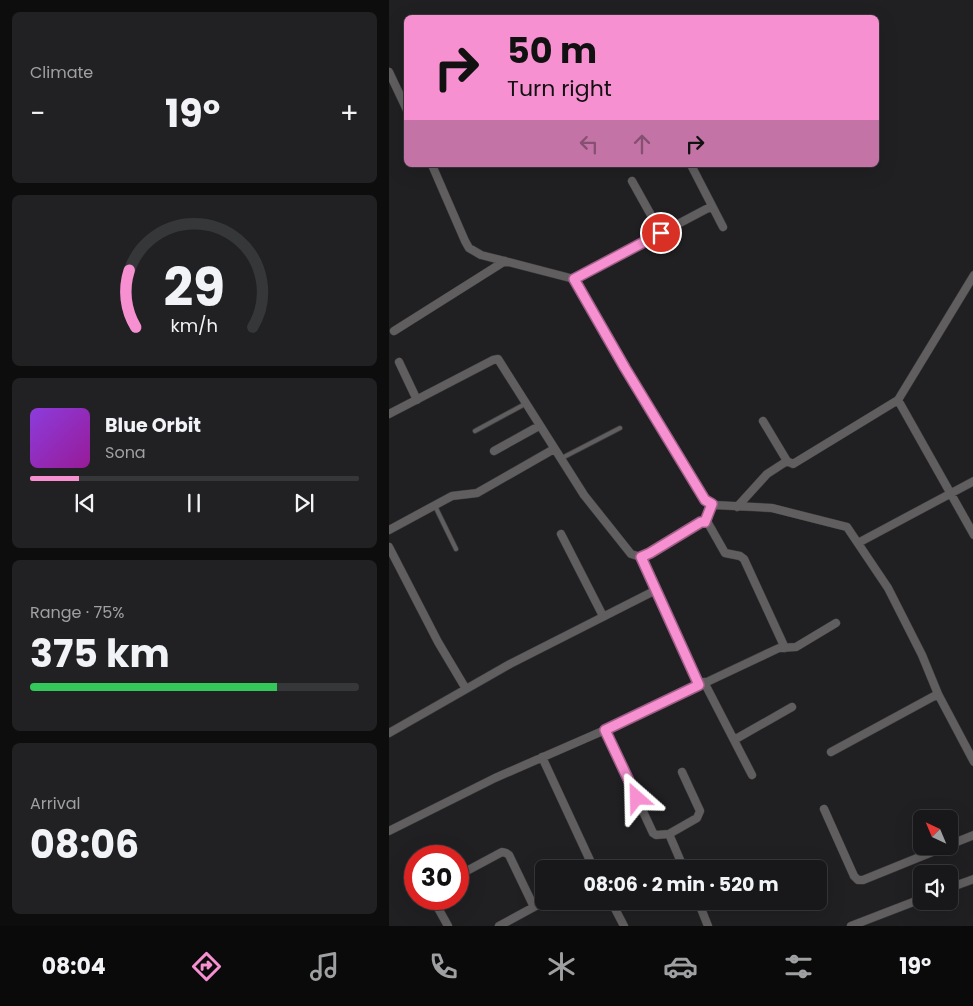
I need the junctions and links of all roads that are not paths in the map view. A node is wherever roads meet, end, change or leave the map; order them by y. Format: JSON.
{"nodes":[{"id":1,"x":389,"y":72,"type":"edge"},
{"id":2,"x":404,"y":104,"type":"edge"},
{"id":3,"x":433,"y":167,"type":"edge"},
{"id":4,"x":692,"y":167,"type":"edge"},
{"id":5,"x":632,"y":181,"type":"dead end"},
{"id":6,"x":712,"y":206,"type":"junction"},
{"id":7,"x":723,"y":228,"type":"dead end"},
{"id":8,"x":661,"y":233,"type":"junction"},
{"id":9,"x":505,"y":261,"type":"junction"},
{"id":10,"x":973,"y":275,"type":"edge"},
{"id":11,"x":574,"y":279,"type":"junction"},
{"id":12,"x":394,"y":331,"type":"dead end"},
{"id":13,"x":399,"y":362,"type":"dead end"},
{"id":14,"x":417,"y":400,"type":"junction"},
{"id":15,"x":898,"y":400,"type":"junction"},
{"id":16,"x":525,"y":404,"type":"junction"},
{"id":17,"x":389,"y":414,"type":"edge"},
{"id":18,"x":763,"y":421,"type":"dead end"},
{"id":19,"x":539,"y":426,"type":"junction"},
{"id":20,"x":620,"y":428,"type":"dead end"},
{"id":21,"x":475,"y":431,"type":"dead end"},
{"id":22,"x":554,"y":450,"type":"junction"},
{"id":23,"x":494,"y":452,"type":"dead end"},
{"id":24,"x":560,"y":459,"type":"junction"},
{"id":25,"x":787,"y":461,"type":"junction"},
{"id":26,"x":973,"y":481,"type":"edge"},
{"id":27,"x":950,"y":494,"type":"junction"},
{"id":28,"x":712,"y":504,"type":"junction"},
{"id":29,"x":435,"y":505,"type":"junction"},
{"id":30,"x":737,"y":506,"type":"junction"},
{"id":31,"x":705,"y":522,"type":"junction"},
{"id":32,"x":389,"y":530,"type":"edge"},
{"id":33,"x":561,"y":534,"type":"dead end"},
{"id":34,"x":973,"y":535,"type":"edge"},
{"id":35,"x":858,"y":543,"type":"junction"},
{"id":36,"x":389,"y":547,"type":"edge"},
{"id":37,"x":456,"y":549,"type":"dead end"},
{"id":38,"x":641,"y":557,"type":"junction"},
{"id":39,"x":656,"y":590,"type":"junction"},
{"id":40,"x":603,"y":616,"type":"junction"},
{"id":41,"x":836,"y":623,"type":"dead end"},
{"id":42,"x":785,"y":648,"type":"junction"},
{"id":43,"x":701,"y":684,"type":"junction"},
{"id":44,"x":466,"y":689,"type":"junction"},
{"id":45,"x":938,"y":694,"type":"junction"},
{"id":46,"x":792,"y":707,"type":"dead end"},
{"id":47,"x":605,"y":730,"type":"junction"},
{"id":48,"x":389,"y":733,"type":"edge"},
{"id":49,"x":734,"y":740,"type":"junction"},
{"id":50,"x":831,"y":752,"type":"dead end"},
{"id":51,"x":543,"y":757,"type":"junction"},
{"id":52,"x":973,"y":762,"type":"edge"},
{"id":53,"x":682,"y":772,"type":"dead end"},
{"id":54,"x":752,"y":776,"type":"dead end"},
{"id":55,"x":824,"y":809,"type":"dead end"},
{"id":56,"x":389,"y":832,"type":"edge"},
{"id":57,"x":669,"y":834,"type":"junction"},
{"id":58,"x":973,"y":835,"type":"edge"},
{"id":59,"x":958,"y":842,"type":"edge"},
{"id":60,"x":926,"y":855,"type":"edge"},
{"id":61,"x":591,"y":860,"type":"edge"},
{"id":62,"x":680,"y":860,"type":"edge"},
{"id":63,"x":469,"y":870,"type":"edge"},
{"id":64,"x":973,"y":879,"type":"edge"},
{"id":65,"x":958,"y":885,"type":"edge"},
{"id":66,"x":913,"y":902,"type":"edge"},
{"id":67,"x":534,"y":908,"type":"joint"},
{"id":68,"x":439,"y":910,"type":"edge"},
{"id":69,"x":616,"y":910,"type":"edge"},
{"id":70,"x":702,"y":910,"type":"edge"},
{"id":71,"x":448,"y":926,"type":"edge"},
{"id":72,"x":499,"y":926,"type":"edge"},
{"id":73,"x":624,"y":926,"type":"edge"},
{"id":74,"x":708,"y":926,"type":"edge"},
{"id":75,"x":851,"y":926,"type":"edge"}],
"edges":[{"from":1,"to":2,"type":"street"},
{"from":3,"to":9,"type":"street"},
{"from":4,"to":6,"type":"street"},
{"from":5,"to":8,"type":"street"},
{"from":6,"to":7,"type":"street"},
{"from":6,"to":8,"type":"street"},
{"from":8,"to":11,"type":"street"},
{"from":9,"to":11,"type":"street"},
{"from":9,"to":12,"type":"street"},
{"from":10,"to":15,"type":"street"},
{"from":11,"to":28,"type":"street"},
{"from":13,"to":14,"type":"street"},
{"from":14,"to":16,"type":"street"},
{"from":14,"to":17,"type":"street"},
{"from":15,"to":25,"type":"street"},
{"from":15,"to":27,"type":"street"},
{"from":16,"to":19,"type":"street"},
{"from":16,"to":21,"type":"lane"},
{"from":18,"to":25,"type":"street"},
{"from":19,"to":22,"type":"street"},
{"from":19,"to":23,"type":"street"},
{"from":20,"to":24,"type":"lane"},
{"from":22,"to":24,"type":"street"},
{"from":22,"to":29,"type":"street"},
{"from":24,"to":38,"type":"street"},
{"from":25,"to":30,"type":"street"},
{"from":26,"to":27,"type":"street"},
{"from":27,"to":34,"type":"street"},
{"from":27,"to":35,"type":"street"},
{"from":28,"to":30,"type":"street"},
{"from":28,"to":31,"type":"street"},
{"from":29,"to":32,"type":"street"},
{"from":29,"to":37,"type":"lane"},
{"from":30,"to":35,"type":"street"},
{"from":31,"to":38,"type":"street"},
{"from":31,"to":42,"type":"street"},
{"from":33,"to":40,"type":"street"},
{"from":35,"to":45,"type":"street"},
{"from":36,"to":44,"type":"street"},
{"from":38,"to":39,"type":"street"},
{"from":39,"to":40,"type":"street"},
{"from":39,"to":43,"type":"street"},
{"from":40,"to":44,"type":"street"},
{"from":41,"to":42,"type":"street"},
{"from":42,"to":43,"type":"street"},
{"from":43,"to":47,"type":"street"},
{"from":43,"to":49,"type":"street"},
{"from":44,"to":48,"type":"street"},
{"from":45,"to":50,"type":"street"},
{"from":45,"to":52,"type":"street"},
{"from":46,"to":49,"type":"street"},
{"from":47,"to":51,"type":"street"},
{"from":47,"to":57,"type":"street"},
{"from":49,"to":54,"type":"street"},
{"from":51,"to":56,"type":"street"},
{"from":51,"to":61,"type":"street"},
{"from":53,"to":57,"type":"street"},
{"from":55,"to":60,"type":"street"},
{"from":57,"to":62,"type":"street"},
{"from":58,"to":59,"type":"street"},
{"from":63,"to":67,"type":"street"},
{"from":64,"to":65,"type":"street"},
{"from":66,"to":75,"type":"street"},
{"from":67,"to":72,"type":"street"},
{"from":68,"to":71,"type":"street"},
{"from":69,"to":73,"type":"street"},
{"from":70,"to":74,"type":"street"}]}
